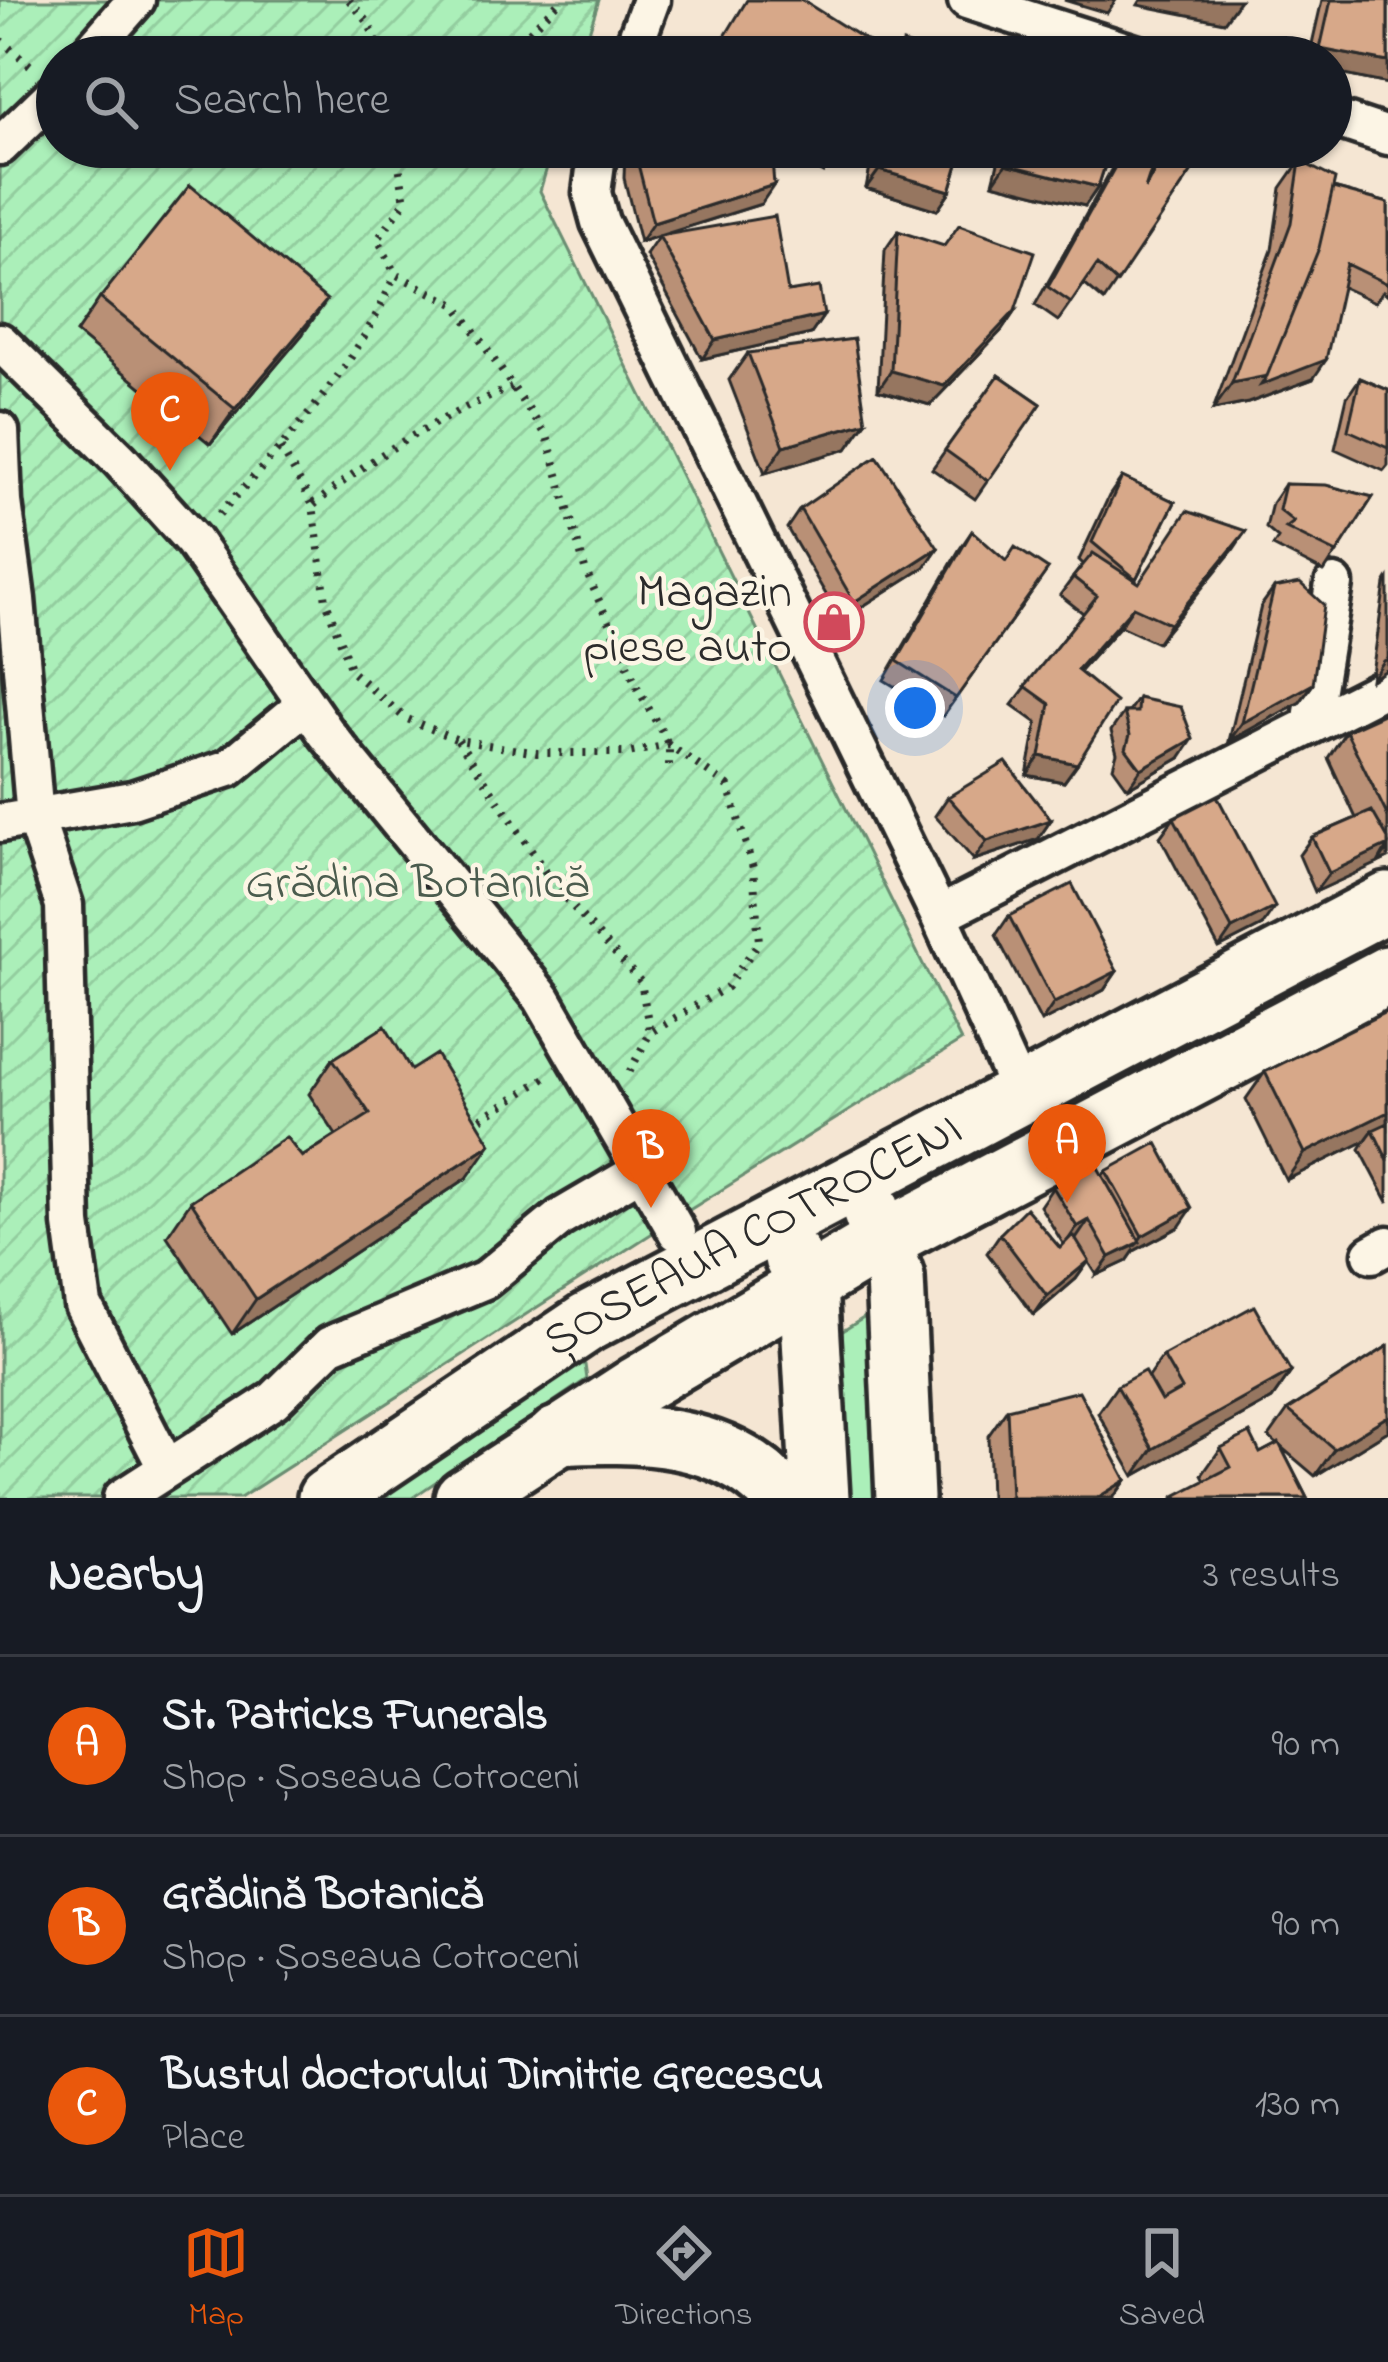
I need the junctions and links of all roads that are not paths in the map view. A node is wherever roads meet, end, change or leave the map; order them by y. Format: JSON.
{"nodes":[{"id":1,"x":136,"y":0,"type":"edge"},
{"id":2,"x":650,"y":0,"type":"edge"},
{"id":3,"x":967,"y":0,"type":"edge"},
{"id":4,"x":104,"y":36,"type":"edge"},
{"id":5,"x":637,"y":36,"type":"edge"},
{"id":6,"x":1079,"y":36,"type":"edge"},
{"id":7,"x":36,"y":111,"type":"edge"},
{"id":8,"x":1352,"y":124,"type":"edge"},
{"id":9,"x":1388,"y":136,"type":"edge"},
{"id":10,"x":0,"y":146,"type":"edge"},
{"id":11,"x":595,"y":168,"type":"edge"},
{"id":12,"x":0,"y":342,"type":"edge"},
{"id":13,"x":0,"y":372,"type":"edge"},
{"id":14,"x":0,"y":431,"type":"edge"},
{"id":15,"x":1334,"y":584,"type":"dead end"},
{"id":16,"x":1388,"y":686,"type":"edge"},
{"id":17,"x":306,"y":704,"type":"junction"},
{"id":18,"x":1311,"y":725,"type":"junction"},
{"id":19,"x":17,"y":821,"type":"edge"},
{"id":20,"x":1388,"y":902,"type":"edge"},
{"id":21,"x":939,"y":915,"type":"junction"},
{"id":22,"x":1388,"y":975,"type":"edge"},
{"id":23,"x":1020,"y":1093,"type":"junction"},
{"id":24,"x":642,"y":1170,"type":"junction"},
{"id":25,"x":857,"y":1178,"type":"junction"},
{"id":26,"x":773,"y":1223,"type":"junction"},
{"id":27,"x":677,"y":1232,"type":"dead end"},
{"id":28,"x":885,"y":1239,"type":"junction"},
{"id":29,"x":808,"y":1285,"type":"junction"},
{"id":30,"x":557,"y":1436,"type":"junction"},
{"id":31,"x":167,"y":1469,"type":"junction"},
{"id":32,"x":122,"y":1498,"type":"edge"},
{"id":33,"x":327,"y":1498,"type":"edge"},
{"id":34,"x":464,"y":1498,"type":"edge"},
{"id":35,"x":782,"y":1498,"type":"edge"},
{"id":36,"x":820,"y":1498,"type":"edge"},
{"id":37,"x":905,"y":1498,"type":"edge"}],
"edges":[{"from":1,"to":4,"type":"street"},
{"from":2,"to":5,"type":"street"},
{"from":3,"to":6,"type":"street"},
{"from":7,"to":10,"type":"street"},
{"from":8,"to":9,"type":"street"},
{"from":11,"to":21,"type":"street"},
{"from":12,"to":13,"type":"street"},
{"from":12,"to":17,"type":"street"},
{"from":14,"to":19,"type":"street"},
{"from":15,"to":18,"type":"street"},
{"from":16,"to":18,"type":"street"},
{"from":17,"to":19,"type":"street"},
{"from":17,"to":24,"type":"street"},
{"from":18,"to":21,"type":"street"},
{"from":19,"to":31,"type":"street"},
{"from":20,"to":23,"type":"main road","name":"ȘOSEAUA COTROCENI"},
{"from":21,"to":23,"type":"street"},
{"from":22,"to":28,"type":"main road","name":"ȘOSEAUA COTROCENI"},
{"from":23,"to":25,"type":"main road","name":"ȘOSEAUA COTROCENI"},
{"from":24,"to":27,"type":"street"},
{"from":24,"to":31,"type":"street"},
{"from":25,"to":26,"type":"main road","name":"ȘOSEAUA COTROCENI"},
{"from":25,"to":28,"type":"main road"},
{"from":26,"to":29,"type":"main road"},
{"from":26,"to":33,"type":"main road","name":"ȘOSEAUA COTROCENI"},
{"from":28,"to":29,"type":"main road","name":"ȘOSEAUA COTROCENI"},
{"from":28,"to":37,"type":"main road"},
{"from":29,"to":30,"type":"main road","name":"ȘOSEAUA COTROCENI"},
{"from":29,"to":36,"type":"main road"},
{"from":30,"to":34,"type":"main road","name":"ȘOSEAUA COTROCENI"},
{"from":30,"to":35,"type":"main road"},
{"from":31,"to":32,"type":"street"}]}
